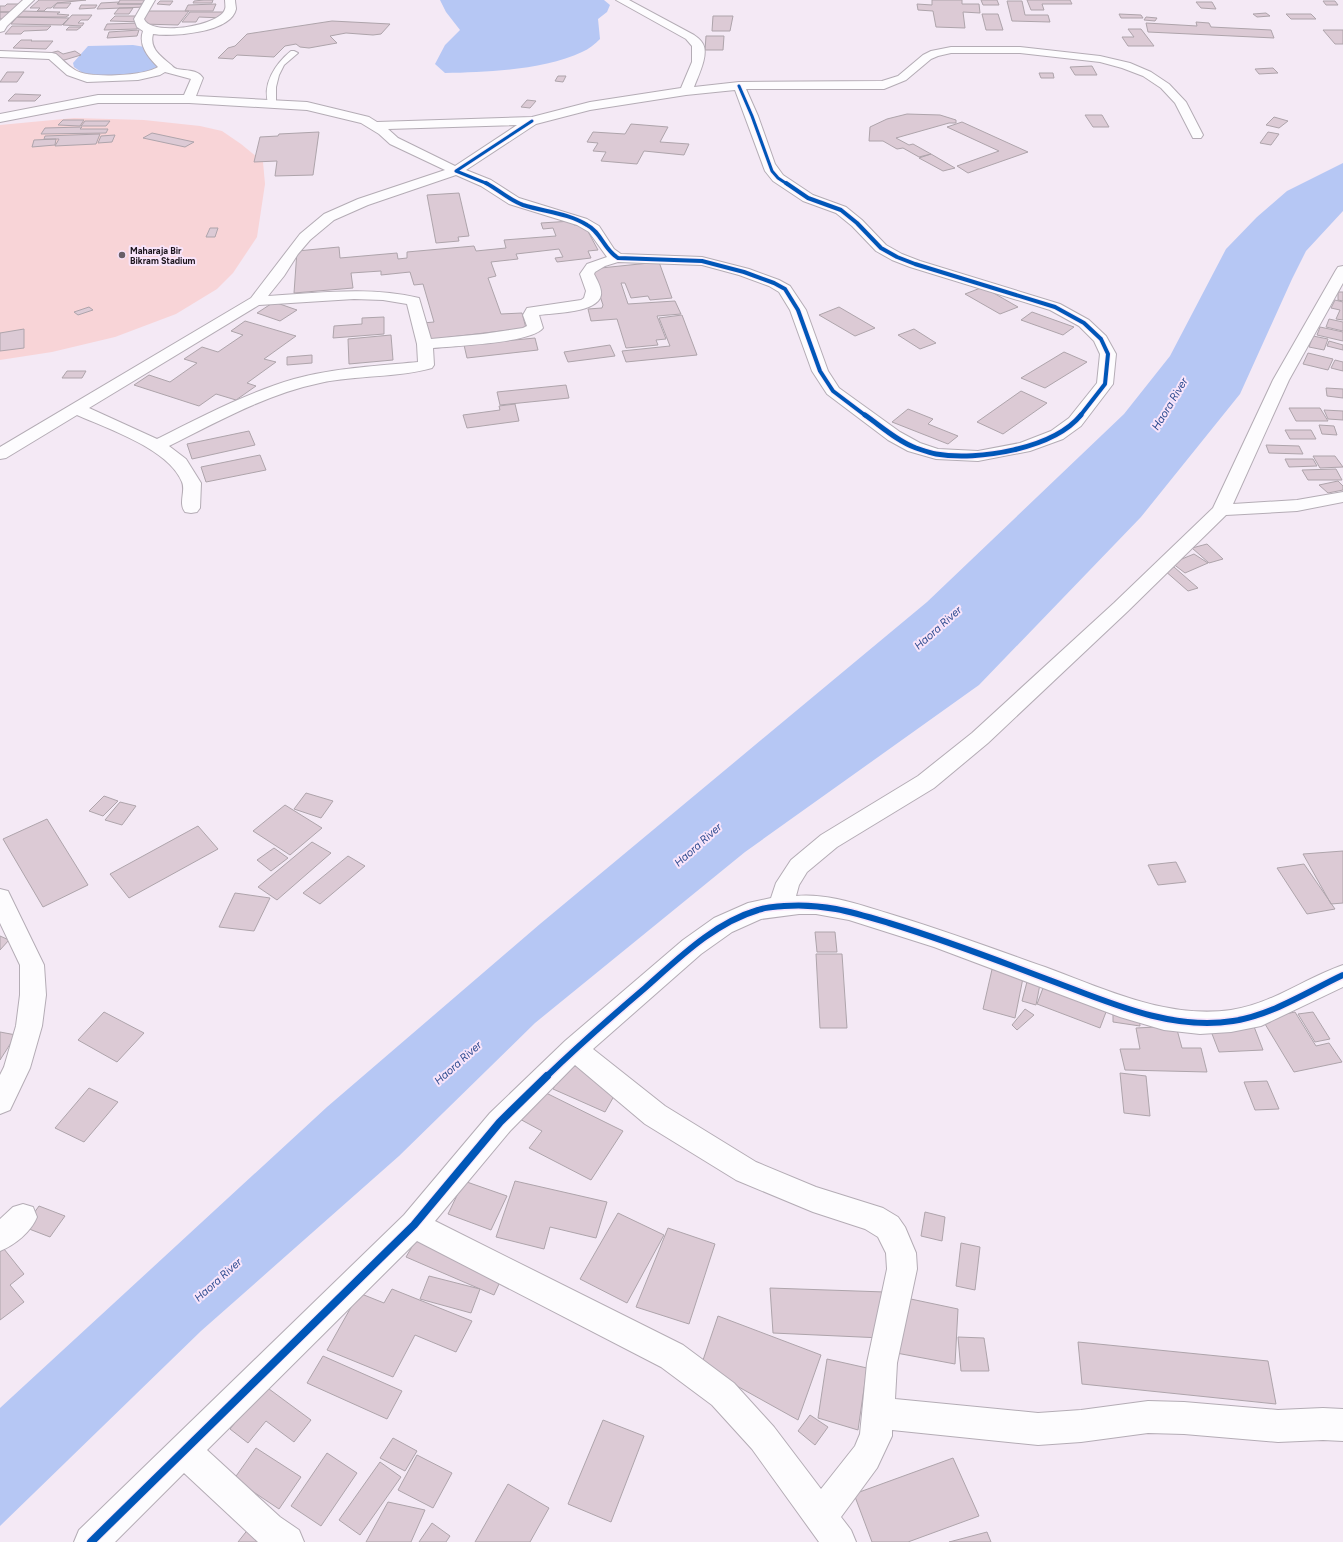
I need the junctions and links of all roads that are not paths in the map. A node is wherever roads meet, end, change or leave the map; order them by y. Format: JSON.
{"nodes":[{"id":1,"x":29,"y":0,"type":"edge"},
{"id":2,"x":150,"y":0,"type":"edge"},
{"id":3,"x":230,"y":0,"type":"edge"},
{"id":4,"x":621,"y":0,"type":"edge"},
{"id":5,"x":0,"y":29,"type":"edge"},
{"id":6,"x":150,"y":30,"type":"junction"},
{"id":7,"x":294,"y":53,"type":"dead end"},
{"id":8,"x":0,"y":54,"type":"edge"},
{"id":9,"x":166,"y":66,"type":"junction"},
{"id":10,"x":739,"y":86,"type":"junction"},
{"id":11,"x":686,"y":91,"type":"junction"},
{"id":12,"x":188,"y":99,"type":"junction"},
{"id":13,"x":272,"y":103,"type":"junction"},
{"id":14,"x":0,"y":118,"type":"edge"},
{"id":15,"x":532,"y":121,"type":"junction"},
{"id":16,"x":375,"y":126,"type":"junction"},
{"id":17,"x":1198,"y":135,"type":"dead end"},
{"id":18,"x":456,"y":170,"type":"junction"},
{"id":19,"x":618,"y":258,"type":"junction"},
{"id":20,"x":1343,"y":270,"type":"edge"},
{"id":21,"x":256,"y":301,"type":"junction"},
{"id":22,"x":424,"y":344,"type":"junction"},
{"id":23,"x":76,"y":408,"type":"junction"},
{"id":24,"x":157,"y":445,"type":"junction"},
{"id":25,"x":0,"y":454,"type":"edge"},
{"id":26,"x":1343,"y":497,"type":"edge"},
{"id":27,"x":191,"y":508,"type":"dead end"},
{"id":28,"x":1221,"y":510,"type":"junction"},
{"id":29,"x":0,"y":898,"type":"edge"},
{"id":30,"x":781,"y":906,"type":"junction"},
{"id":31,"x":1343,"y":975,"type":"edge"},
{"id":32,"x":574,"y":1049,"type":"junction"},
{"id":33,"x":0,"y":1102,"type":"edge"},
{"id":34,"x":23,"y":1217,"type":"dead end"},
{"id":35,"x":414,"y":1225,"type":"junction"},
{"id":36,"x":0,"y":1237,"type":"edge"},
{"id":37,"x":879,"y":1413,"type":"junction"},
{"id":38,"x":1343,"y":1425,"type":"edge"},
{"id":39,"x":184,"y":1451,"type":"junction"},
{"id":40,"x":820,"y":1517,"type":"junction"},
{"id":41,"x":91,"y":1542,"type":"edge"},
{"id":42,"x":287,"y":1542,"type":"edge"},
{"id":43,"x":839,"y":1542,"type":"edge"}],
"edges":[{"from":1,"to":5,"type":"street"},
{"from":2,"to":6,"type":"street"},
{"from":3,"to":6,"type":"street"},
{"from":4,"to":11,"type":"street"},
{"from":6,"to":9,"type":"street"},
{"from":7,"to":13,"type":"lane"},
{"from":8,"to":9,"type":"street"},
{"from":9,"to":12,"type":"street"},
{"from":10,"to":11,"type":"street"},
{"from":10,"to":17,"type":"street"},
{"from":10,"to":19,"type":"street"},
{"from":11,"to":15,"type":"street"},
{"from":12,"to":13,"type":"street"},
{"from":12,"to":14,"type":"street"},
{"from":13,"to":16,"type":"street"},
{"from":15,"to":16,"type":"street"},
{"from":15,"to":18,"type":"street"},
{"from":16,"to":18,"type":"street"},
{"from":18,"to":19,"type":"street"},
{"from":18,"to":21,"type":"street"},
{"from":19,"to":22,"type":"street"},
{"from":20,"to":28,"type":"street"},
{"from":21,"to":22,"type":"street"},
{"from":21,"to":23,"type":"street"},
{"from":22,"to":24,"type":"street"},
{"from":23,"to":24,"type":"street"},
{"from":23,"to":25,"type":"street"},
{"from":24,"to":27,"type":"street"},
{"from":26,"to":28,"type":"street"},
{"from":28,"to":30,"type":"street"},
{"from":29,"to":33,"type":"street"},
{"from":30,"to":31,"type":"street"},
{"from":30,"to":32,"type":"street"},
{"from":32,"to":35,"type":"street"},
{"from":32,"to":37,"type":"street"},
{"from":34,"to":36,"type":"street"},
{"from":35,"to":39,"type":"street"},
{"from":35,"to":40,"type":"street"},
{"from":37,"to":38,"type":"street"},
{"from":37,"to":40,"type":"street"},
{"from":39,"to":41,"type":"street"},
{"from":39,"to":42,"type":"street"},
{"from":40,"to":43,"type":"street"}]}
